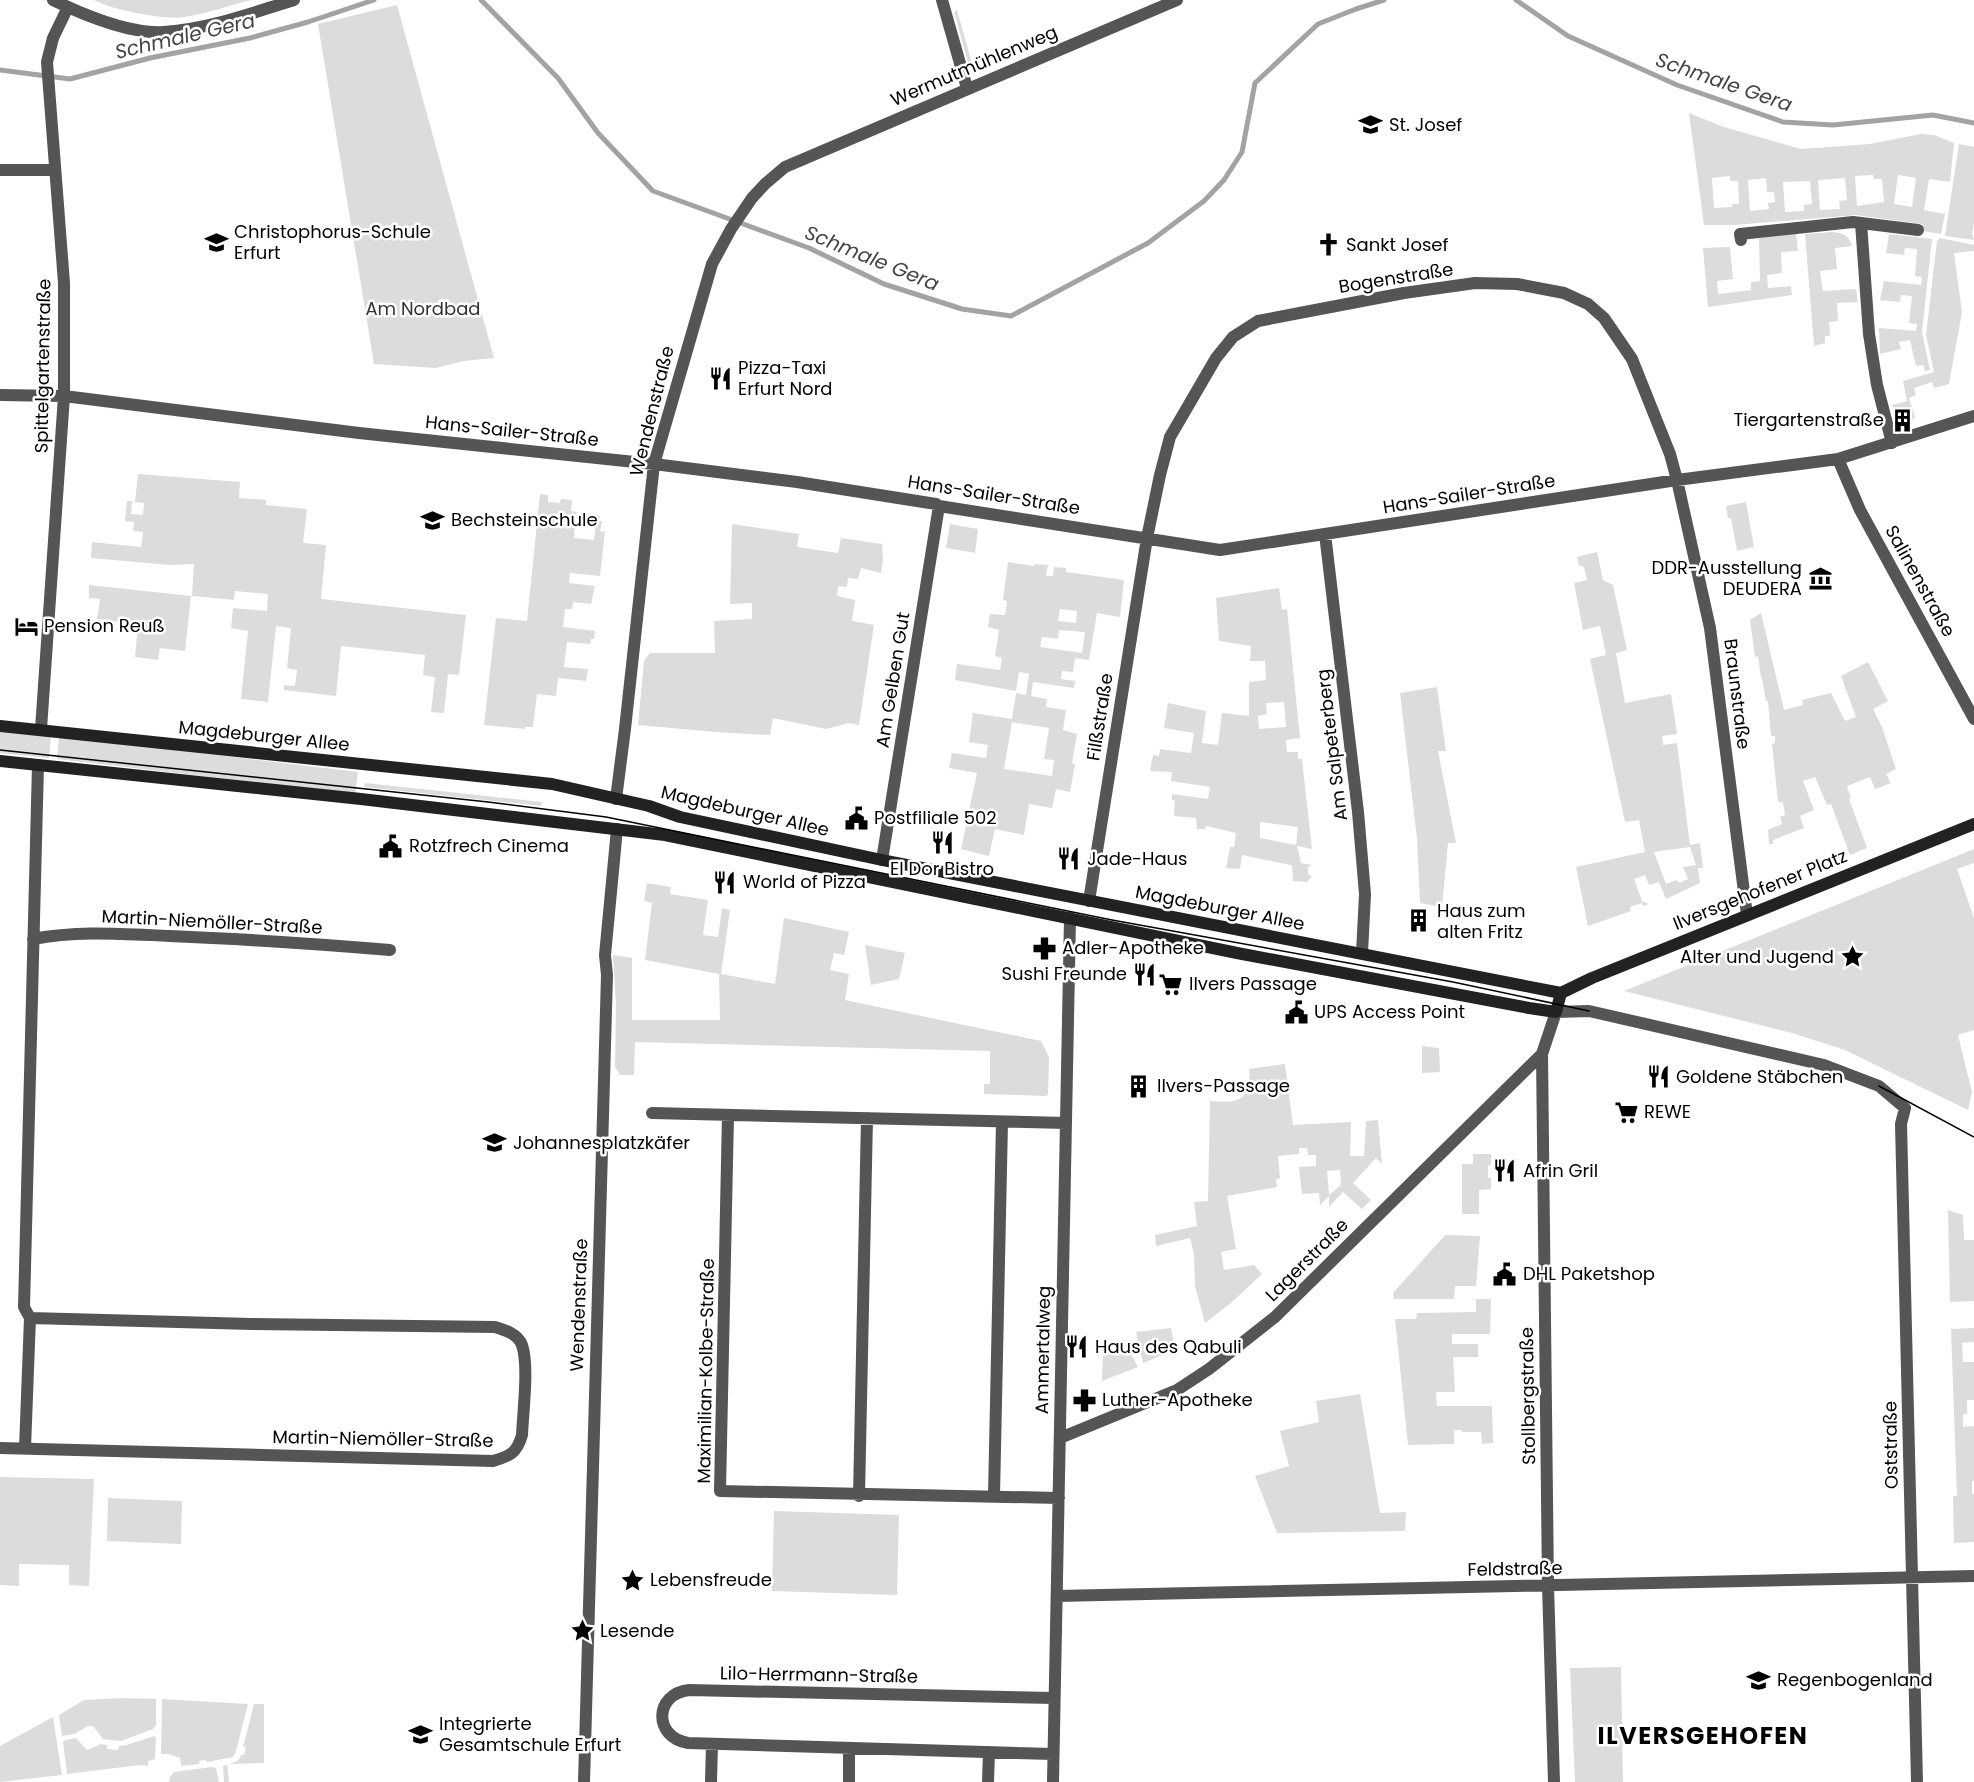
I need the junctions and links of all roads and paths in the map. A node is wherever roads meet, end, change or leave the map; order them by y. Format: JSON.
{"nodes":[{"id":1,"x":53,"y":0,"type":"edge"},
{"id":2,"x":294,"y":0,"type":"edge"},
{"id":3,"x":942,"y":0,"type":"edge"},
{"id":4,"x":1177,"y":0,"type":"edge"},
{"id":5,"x":68,"y":7,"type":"junction"},
{"id":6,"x":967,"y":88,"type":"junction"},
{"id":7,"x":785,"y":167,"type":"joint"},
{"id":8,"x":0,"y":170,"type":"edge"},
{"id":9,"x":55,"y":170,"type":"junction"},
{"id":10,"x":1861,"y":223,"type":"junction"},
{"id":11,"x":1918,"y":230,"type":"dead end"},
{"id":12,"x":1741,"y":240,"type":"dead end"},
{"id":13,"x":0,"y":395,"type":"edge"},
{"id":14,"x":64,"y":396,"type":"junction"},
{"id":15,"x":1974,"y":416,"type":"edge"},
{"id":16,"x":1892,"y":443,"type":"junction"},
{"id":17,"x":1838,"y":459,"type":"junction"},
{"id":18,"x":654,"y":464,"type":"junction"},
{"id":19,"x":1677,"y":480,"type":"junction"},
{"id":20,"x":939,"y":506,"type":"junction"},
{"id":21,"x":1325,"y":534,"type":"junction"},
{"id":22,"x":1147,"y":538,"type":"junction"},
{"id":23,"x":1974,"y":719,"type":"edge"},
{"id":24,"x":0,"y":726,"type":"edge"},
{"id":25,"x":41,"y":729,"type":"junction"},
{"id":26,"x":0,"y":761,"type":"edge"},
{"id":27,"x":38,"y":765,"type":"junction"},
{"id":28,"x":616,"y":799,"type":"junction"},
{"id":29,"x":1974,"y":824,"type":"edge"},
{"id":30,"x":617,"y":829,"type":"junction"},
{"id":31,"x":882,"y":860,"type":"junction"},
{"id":32,"x":1089,"y":901,"type":"junction"},
{"id":33,"x":1747,"y":915,"type":"junction"},
{"id":34,"x":1070,"y":918,"type":"junction"},
{"id":35,"x":33,"y":939,"type":"junction"},
{"id":36,"x":390,"y":950,"type":"dead end"},
{"id":37,"x":1362,"y":953,"type":"junction"},
{"id":38,"x":1562,"y":993,"type":"junction"},
{"id":39,"x":1556,"y":1012,"type":"junction"},
{"id":40,"x":1542,"y":1054,"type":"junction"},
{"id":41,"x":652,"y":1113,"type":"dead end"},
{"id":42,"x":728,"y":1115,"type":"junction"},
{"id":43,"x":867,"y":1119,"type":"junction"},
{"id":44,"x":1002,"y":1122,"type":"junction"},
{"id":45,"x":1066,"y":1123,"type":"junction"},
{"id":46,"x":30,"y":1318,"type":"junction"},
{"id":47,"x":1060,"y":1438,"type":"junction"},
{"id":48,"x":0,"y":1448,"type":"edge"},
{"id":49,"x":25,"y":1448,"type":"junction"},
{"id":50,"x":859,"y":1496,"type":"junction"},
{"id":51,"x":994,"y":1496,"type":"junction"},
{"id":52,"x":1059,"y":1498,"type":"junction"},
{"id":53,"x":1974,"y":1576,"type":"edge"},
{"id":54,"x":1912,"y":1578,"type":"junction"},
{"id":55,"x":1548,"y":1586,"type":"junction"},
{"id":56,"x":1057,"y":1596,"type":"junction"},
{"id":57,"x":1054,"y":1698,"type":"junction"},
{"id":58,"x":712,"y":1744,"type":"junction"},
{"id":59,"x":849,"y":1748,"type":"junction"},
{"id":60,"x":989,"y":1752,"type":"junction"},
{"id":61,"x":1053,"y":1754,"type":"junction"},
{"id":62,"x":584,"y":1782,"type":"edge"},
{"id":63,"x":711,"y":1782,"type":"edge"},
{"id":64,"x":849,"y":1782,"type":"edge"},
{"id":65,"x":988,"y":1782,"type":"edge"},
{"id":66,"x":1053,"y":1782,"type":"edge"},
{"id":67,"x":1554,"y":1782,"type":"edge"},
{"id":68,"x":1917,"y":1782,"type":"edge"}],
"edges":[{"from":1,"to":5,"type":"street"},
{"from":2,"to":5,"type":"street"},
{"from":3,"to":6,"type":"street"},
{"from":4,"to":6,"type":"street","name":"Wermutmühlenweg"},
{"from":5,"to":9,"type":"street","name":"Spittelgartenstraße"},
{"from":6,"to":7,"type":"street","name":"Wermutmühlenweg"},
{"from":7,"to":18,"type":"street","name":"Wendenstraße"},
{"from":8,"to":9,"type":"street"},
{"from":9,"to":14,"type":"street","name":"Spittelgartenstraße"},
{"from":10,"to":11,"type":"street"},
{"from":10,"to":12,"type":"street"},
{"from":10,"to":16,"type":"street"},
{"from":13,"to":14,"type":"street","name":"Hans-Sailer-Straße"},
{"from":14,"to":18,"type":"street","name":"Hans-Sailer-Straße"},
{"from":14,"to":25,"type":"street","name":"Spittelgartenstraße"},
{"from":15,"to":16,"type":"street","name":"Hans-Sailer-Straße"},
{"from":16,"to":17,"type":"street","name":"Hans-Sailer-Straße"},
{"from":17,"to":19,"type":"street","name":"Hans-Sailer-Straße"},
{"from":17,"to":23,"type":"street","name":"Salinenstraße"},
{"from":18,"to":20,"type":"street","name":"Hans-Sailer-Straße"},
{"from":18,"to":28,"type":"street","name":"Wendenstraße"},
{"from":19,"to":21,"type":"street","name":"Hans-Sailer-Straße"},
{"from":19,"to":22,"type":"street","name":"Bogenstraße"},
{"from":19,"to":33,"type":"street","name":"Braunstraße"},
{"from":20,"to":22,"type":"street","name":"Hans-Sailer-Straße"},
{"from":20,"to":31,"type":"street","name":"Am Gelben Gut"},
{"from":21,"to":22,"type":"street","name":"Hans-Sailer-Straße"},
{"from":21,"to":37,"type":"street","name":"Am Salpeterberg"},
{"from":22,"to":32,"type":"street","name":"Filßstraße"},
{"from":24,"to":25,"type":"main road","name":"Magdeburger Allee"},
{"from":25,"to":28,"type":"main road","name":"Magdeburger Allee"},
{"from":26,"to":27,"type":"main road"},
{"from":27,"to":30,"type":"main road"},
{"from":27,"to":35,"type":"street"},
{"from":28,"to":31,"type":"main road","name":"Magdeburger Allee"},
{"from":29,"to":33,"type":"main road","name":"Ilversgehofener Platz"},
{"from":30,"to":34,"type":"main road"},
{"from":30,"to":62,"type":"street","name":"Wendenstraße"},
{"from":31,"to":32,"type":"main road","name":"Magdeburger Allee"},
{"from":32,"to":37,"type":"main road","name":"Magdeburger Allee"},
{"from":33,"to":38,"type":"main road","name":"Ilversgehofener Platz"},
{"from":34,"to":39,"type":"main road"},
{"from":34,"to":45,"type":"street","name":"Ammertalweg"},
{"from":35,"to":36,"type":"street","name":"Martin-Niemöller-Straße"},
{"from":35,"to":46,"type":"street"},
{"from":37,"to":38,"type":"main road","name":"Magdeburger Allee"},
{"from":38,"to":39,"type":"main road"},
{"from":39,"to":40,"type":"street","name":"Stollbergstraße"},
{"from":39,"to":54,"type":"street","name":"Oststraße"},
{"from":40,"to":47,"type":"street","name":"Lagerstraße"},
{"from":40,"to":55,"type":"street","name":"Stollbergstraße"},
{"from":41,"to":42,"type":"street"},
{"from":42,"to":43,"type":"street"},
{"from":42,"to":50,"type":"street","name":"Maximilian-Kolbe-Straße"},
{"from":43,"to":44,"type":"street"},
{"from":43,"to":50,"type":"street"},
{"from":44,"to":45,"type":"street"},
{"from":44,"to":51,"type":"street"},
{"from":45,"to":47,"type":"street","name":"Ammertalweg"},
{"from":46,"to":49,"type":"street"},
{"from":46,"to":49,"type":"street","name":"Martin-Niemöller-Straße"},
{"from":47,"to":52,"type":"street","name":"Ammertalweg"},
{"from":48,"to":49,"type":"street","name":"Martin-Niemöller-Straße"},
{"from":50,"to":51,"type":"street","name":"Maximilian-Kolbe-Straße"},
{"from":51,"to":52,"type":"street","name":"Maximilian-Kolbe-Straße"},
{"from":52,"to":56,"type":"street","name":"Ammertalweg"},
{"from":53,"to":54,"type":"street","name":"Feldstraße"},
{"from":54,"to":55,"type":"street","name":"Feldstraße"},
{"from":54,"to":68,"type":"street","name":"Oststraße"},
{"from":55,"to":56,"type":"street","name":"Feldstraße"},
{"from":55,"to":67,"type":"street","name":"Stollbergstraße"},
{"from":56,"to":57,"type":"street","name":"Ammertalweg"},
{"from":57,"to":58,"type":"street","name":"Lilo-Herrmann-Straße"},
{"from":57,"to":61,"type":"street","name":"Ammertalweg"},
{"from":58,"to":59,"type":"street","name":"Lilo-Herrmann-Straße"},
{"from":58,"to":63,"type":"street"},
{"from":59,"to":60,"type":"street","name":"Lilo-Herrmann-Straße"},
{"from":59,"to":64,"type":"street"},
{"from":60,"to":61,"type":"street","name":"Lilo-Herrmann-Straße"},
{"from":60,"to":65,"type":"street"},
{"from":61,"to":66,"type":"street","name":"Ammertalweg"}]}
